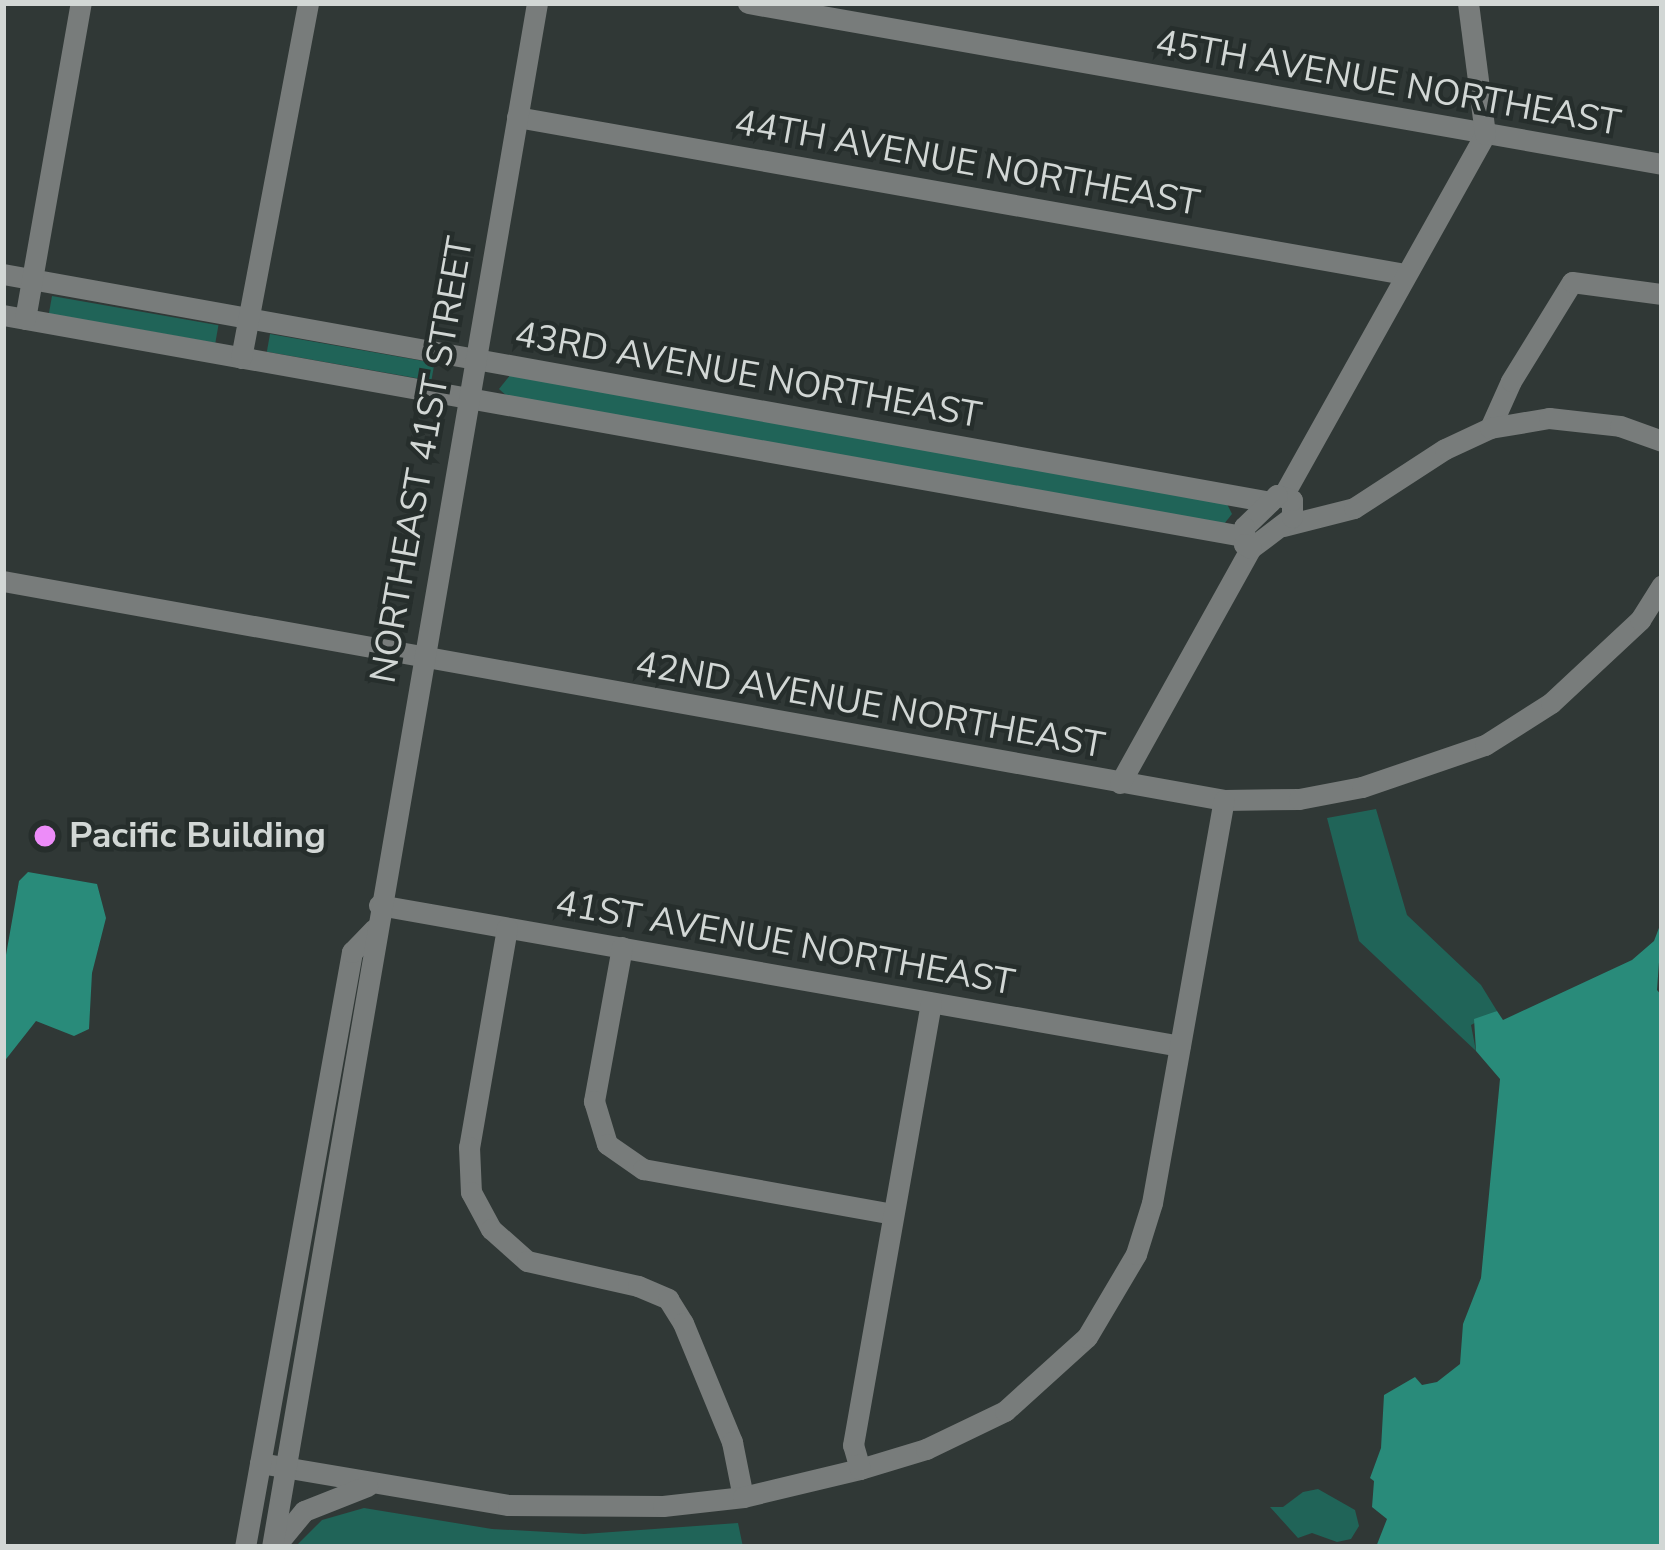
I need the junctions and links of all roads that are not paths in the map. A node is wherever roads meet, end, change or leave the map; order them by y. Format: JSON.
{"nodes":[{"id":1,"x":81,"y":3,"type":"edge"},
{"id":2,"x":308,"y":3,"type":"edge"},
{"id":3,"x":537,"y":3,"type":"edge"},
{"id":4,"x":1468,"y":3,"type":"edge"},
{"id":5,"x":759,"y":4,"type":"edge"},
{"id":6,"x":517,"y":117,"type":"junction"},
{"id":7,"x":1485,"y":134,"type":"junction"},
{"id":8,"x":1662,"y":164,"type":"edge"},
{"id":9,"x":3,"y":274,"type":"edge"},
{"id":10,"x":1405,"y":274,"type":"junction"},
{"id":11,"x":33,"y":280,"type":"junction"},
{"id":12,"x":1662,"y":294,"type":"edge"},
{"id":13,"x":14,"y":317,"type":"edge"},
{"id":14,"x":249,"y":318,"type":"junction"},
{"id":15,"x":242,"y":358,"type":"junction"},
{"id":16,"x":472,"y":359,"type":"junction"},
{"id":17,"x":465,"y":398,"type":"junction"},
{"id":18,"x":1490,"y":428,"type":"junction"},
{"id":19,"x":1662,"y":441,"type":"edge"},
{"id":20,"x":1277,"y":498,"type":"junction"},
{"id":21,"x":1283,"y":526,"type":"junction"},
{"id":22,"x":1246,"y":542,"type":"junction"},
{"id":23,"x":3,"y":581,"type":"edge"},
{"id":24,"x":1662,"y":585,"type":"edge"},
{"id":25,"x":422,"y":658,"type":"junction"},
{"id":26,"x":1120,"y":783,"type":"junction"},
{"id":27,"x":1224,"y":800,"type":"junction"},
{"id":28,"x":379,"y":905,"type":"junction"},
{"id":29,"x":507,"y":928,"type":"junction"},
{"id":30,"x":374,"y":929,"type":"junction"},
{"id":31,"x":622,"y":947,"type":"junction"},
{"id":32,"x":931,"y":1003,"type":"junction"},
{"id":33,"x":1180,"y":1046,"type":"junction"},
{"id":34,"x":893,"y":1214,"type":"junction"},
{"id":35,"x":260,"y":1463,"type":"junction"},
{"id":36,"x":286,"y":1468,"type":"junction"},
{"id":37,"x":860,"y":1469,"type":"junction"},
{"id":38,"x":379,"y":1484,"type":"junction"},
{"id":39,"x":743,"y":1497,"type":"junction"},
{"id":40,"x":245,"y":1547,"type":"edge"},
{"id":41,"x":273,"y":1547,"type":"edge"}],
"edges":[{"from":1,"to":11,"type":"street"},
{"from":2,"to":14,"type":"street"},
{"from":3,"to":6,"type":"street","name":"NORTHEAST 41ST STREET"},
{"from":4,"to":7,"type":"street"},
{"from":5,"to":7,"type":"street","name":"45TH AVENUE NORTHEAST"},
{"from":6,"to":10,"type":"street","name":"44TH AVENUE NORTHEAST"},
{"from":6,"to":16,"type":"street","name":"NORTHEAST 41ST STREET"},
{"from":7,"to":8,"type":"street","name":"45TH AVENUE NORTHEAST"},
{"from":7,"to":10,"type":"street"},
{"from":9,"to":11,"type":"street","name":"43RD AVENUE NORTHEAST"},
{"from":10,"to":20,"type":"street"},
{"from":11,"to":13,"type":"street"},
{"from":11,"to":14,"type":"street","name":"43RD AVENUE NORTHEAST"},
{"from":12,"to":18,"type":"street"},
{"from":13,"to":15,"type":"street","name":"43RD AVENUE NORTHEAST"},
{"from":14,"to":15,"type":"street"},
{"from":14,"to":16,"type":"street","name":"43RD AVENUE NORTHEAST"},
{"from":15,"to":17,"type":"street","name":"43RD AVENUE NORTHEAST"},
{"from":16,"to":17,"type":"street","name":"NORTHEAST 41ST STREET"},
{"from":16,"to":20,"type":"street","name":"43RD AVENUE NORTHEAST"},
{"from":17,"to":22,"type":"street","name":"43RD AVENUE NORTHEAST"},
{"from":17,"to":25,"type":"street","name":"NORTHEAST 41ST STREET"},
{"from":18,"to":19,"type":"street"},
{"from":18,"to":21,"type":"street"},
{"from":20,"to":21,"type":"street"},
{"from":20,"to":22,"type":"street"},
{"from":21,"to":22,"type":"street"},
{"from":22,"to":26,"type":"street"},
{"from":23,"to":25,"type":"street","name":"42ND AVENUE NORTHEAST"},
{"from":24,"to":27,"type":"street","name":"42ND AVENUE NORTHEAST"},
{"from":25,"to":26,"type":"street","name":"42ND AVENUE NORTHEAST"},
{"from":25,"to":28,"type":"street","name":"NORTHEAST 41ST STREET"},
{"from":26,"to":27,"type":"street","name":"42ND AVENUE NORTHEAST"},
{"from":27,"to":33,"type":"street"},
{"from":28,"to":29,"type":"street","name":"41ST AVENUE NORTHEAST"},
{"from":28,"to":30,"type":"street","name":"NORTHEAST 41ST STREET"},
{"from":29,"to":31,"type":"street","name":"41ST AVENUE NORTHEAST"},
{"from":29,"to":39,"type":"street"},
{"from":30,"to":35,"type":"street","name":"NORTHEAST 41ST STREET"},
{"from":30,"to":36,"type":"street","name":"NORTHEAST 41ST STREET"},
{"from":31,"to":32,"type":"street","name":"41ST AVENUE NORTHEAST"},
{"from":31,"to":34,"type":"street"},
{"from":32,"to":33,"type":"street","name":"41ST AVENUE NORTHEAST"},
{"from":32,"to":34,"type":"street"},
{"from":33,"to":37,"type":"street"},
{"from":34,"to":37,"type":"street"},
{"from":35,"to":36,"type":"street"},
{"from":35,"to":40,"type":"street","name":"NORTHEAST 41ST STREET"},
{"from":36,"to":38,"type":"street"},
{"from":36,"to":41,"type":"street","name":"NORTHEAST 41ST STREET"},
{"from":37,"to":39,"type":"street"},
{"from":38,"to":39,"type":"street"},
{"from":38,"to":41,"type":"street"}]}
